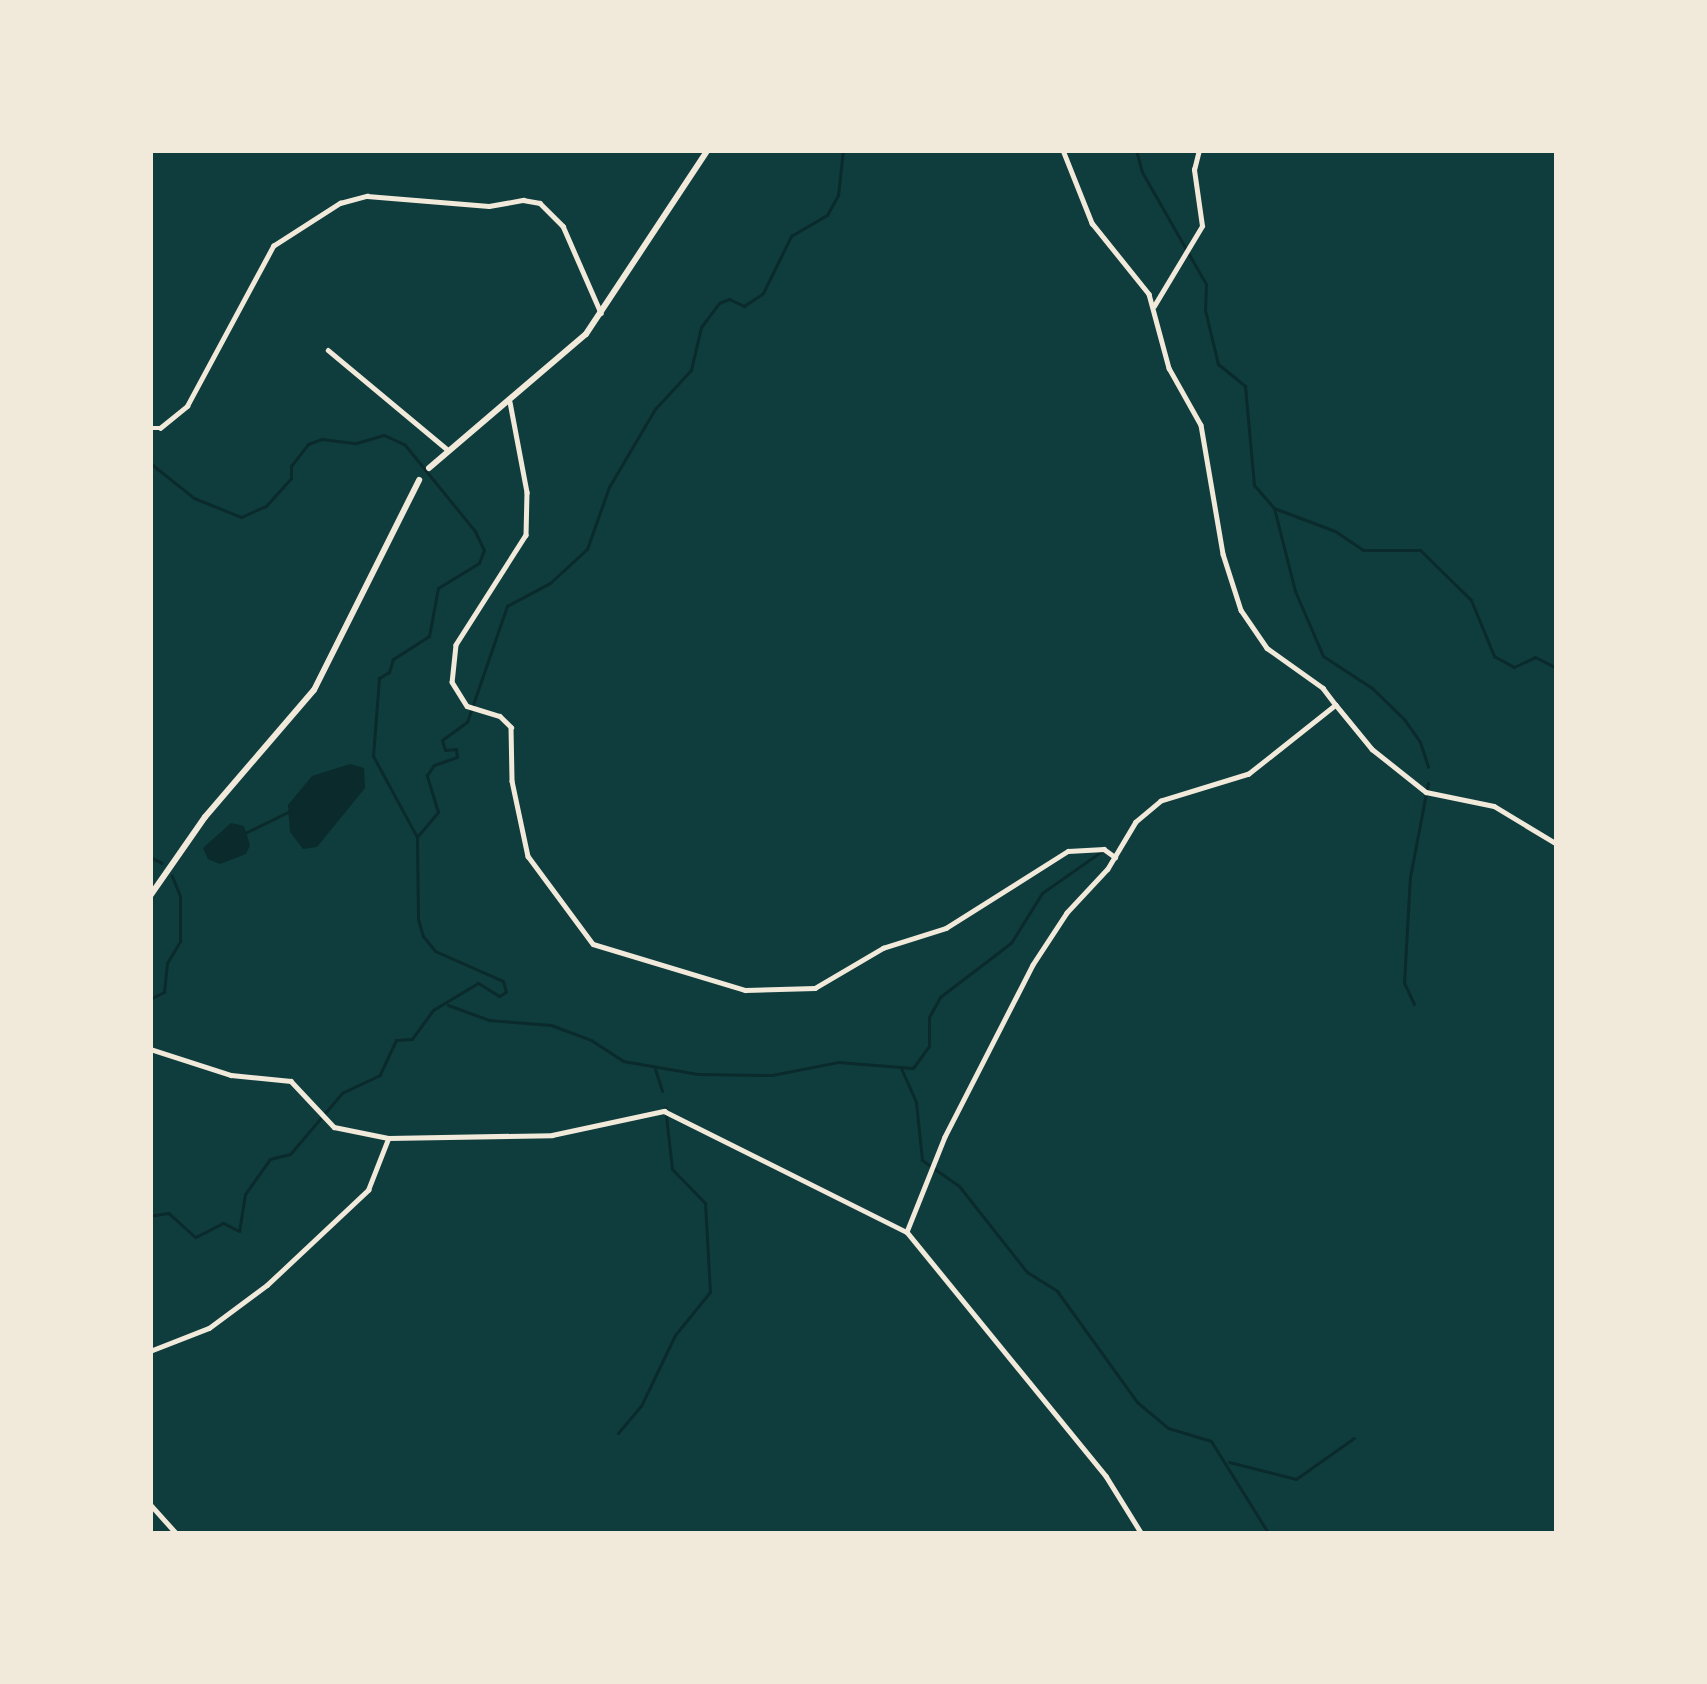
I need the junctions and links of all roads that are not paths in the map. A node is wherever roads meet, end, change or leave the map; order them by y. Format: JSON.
{"nodes":[{"id":1,"x":708,"y":150,"type":"edge"},
{"id":2,"x":1063,"y":150,"type":"edge"},
{"id":3,"x":1199,"y":150,"type":"edge"},
{"id":4,"x":1154,"y":306,"type":"junction"},
{"id":5,"x":601,"y":313,"type":"junction"},
{"id":6,"x":328,"y":350,"type":"dead end"},
{"id":7,"x":508,"y":397,"type":"junction"},
{"id":8,"x":150,"y":428,"type":"edge"},
{"id":9,"x":447,"y":448,"type":"junction"},
{"id":10,"x":429,"y":468,"type":"joint"},
{"id":11,"x":419,"y":480,"type":"joint"},
{"id":12,"x":1336,"y":705,"type":"junction"},
{"id":13,"x":1557,"y":844,"type":"edge"},
{"id":14,"x":1115,"y":856,"type":"junction"},
{"id":15,"x":150,"y":896,"type":"edge"},
{"id":16,"x":150,"y":1049,"type":"edge"},
{"id":17,"x":388,"y":1138,"type":"junction"},
{"id":18,"x":907,"y":1232,"type":"junction"},
{"id":19,"x":150,"y":1352,"type":"edge"},
{"id":20,"x":150,"y":1504,"type":"edge"},
{"id":21,"x":177,"y":1534,"type":"edge"},
{"id":22,"x":1142,"y":1534,"type":"edge"}],
"edges":[{"from":1,"to":5,"type":"street"},
{"from":2,"to":4,"type":"street"},
{"from":3,"to":4,"type":"street"},
{"from":4,"to":12,"type":"street"},
{"from":5,"to":7,"type":"street"},
{"from":5,"to":8,"type":"street"},
{"from":6,"to":9,"type":"street"},
{"from":7,"to":9,"type":"street"},
{"from":7,"to":14,"type":"street"},
{"from":9,"to":10,"type":"street"},
{"from":10,"to":11,"type":"street"},
{"from":11,"to":15,"type":"street"},
{"from":12,"to":13,"type":"street"},
{"from":12,"to":14,"type":"street"},
{"from":14,"to":18,"type":"street"},
{"from":16,"to":17,"type":"street"},
{"from":17,"to":18,"type":"street"},
{"from":17,"to":19,"type":"street"},
{"from":18,"to":22,"type":"street"},
{"from":20,"to":21,"type":"street"}]}
